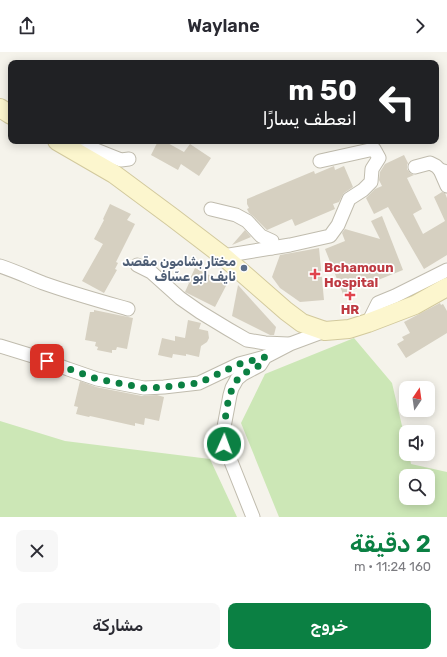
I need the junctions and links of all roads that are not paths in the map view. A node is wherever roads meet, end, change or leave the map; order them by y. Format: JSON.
{"nodes":[{"id":1,"x":62,"y":144,"type":"edge"},
{"id":2,"x":75,"y":151,"type":"junction"},
{"id":3,"x":129,"y":159,"type":"dead end"},
{"id":4,"x":320,"y":161,"type":"dead end"},
{"id":5,"x":415,"y":167,"type":"dead end"},
{"id":6,"x":444,"y":171,"type":"edge"},
{"id":7,"x":447,"y":186,"type":"edge"},
{"id":8,"x":210,"y":209,"type":"dead end"},
{"id":9,"x":272,"y":248,"type":"junction"},
{"id":10,"x":223,"y":256,"type":"junction"},
{"id":11,"x":137,"y":265,"type":"dead end"},
{"id":12,"x":0,"y":266,"type":"edge"},
{"id":13,"x":447,"y":270,"type":"edge"},
{"id":14,"x":447,"y":287,"type":"edge"},
{"id":15,"x":128,"y":309,"type":"dead end"},
{"id":16,"x":368,"y":324,"type":"junction"},
{"id":17,"x":325,"y":332,"type":"junction"},
{"id":18,"x":290,"y":344,"type":"junction"},
{"id":19,"x":0,"y":346,"type":"edge"},
{"id":20,"x":265,"y":357,"type":"junction"},
{"id":21,"x":253,"y":517,"type":"edge"}],
"edges":[{"from":1,"to":2,"type":"main road"},
{"from":2,"to":3,"type":"street"},
{"from":2,"to":10,"type":"main road"},
{"from":4,"to":9,"type":"street"},
{"from":5,"to":6,"type":"street"},
{"from":6,"to":7,"type":"street"},
{"from":8,"to":9,"type":"street"},
{"from":9,"to":10,"type":"street"},
{"from":10,"to":17,"type":"main road"},
{"from":11,"to":18,"type":"street"},
{"from":12,"to":15,"type":"street"},
{"from":13,"to":16,"type":"street"},
{"from":14,"to":16,"type":"main road"},
{"from":16,"to":17,"type":"main road"},
{"from":17,"to":18,"type":"street"},
{"from":18,"to":20,"type":"street"},
{"from":19,"to":20,"type":"street"},
{"from":20,"to":21,"type":"street"}]}
